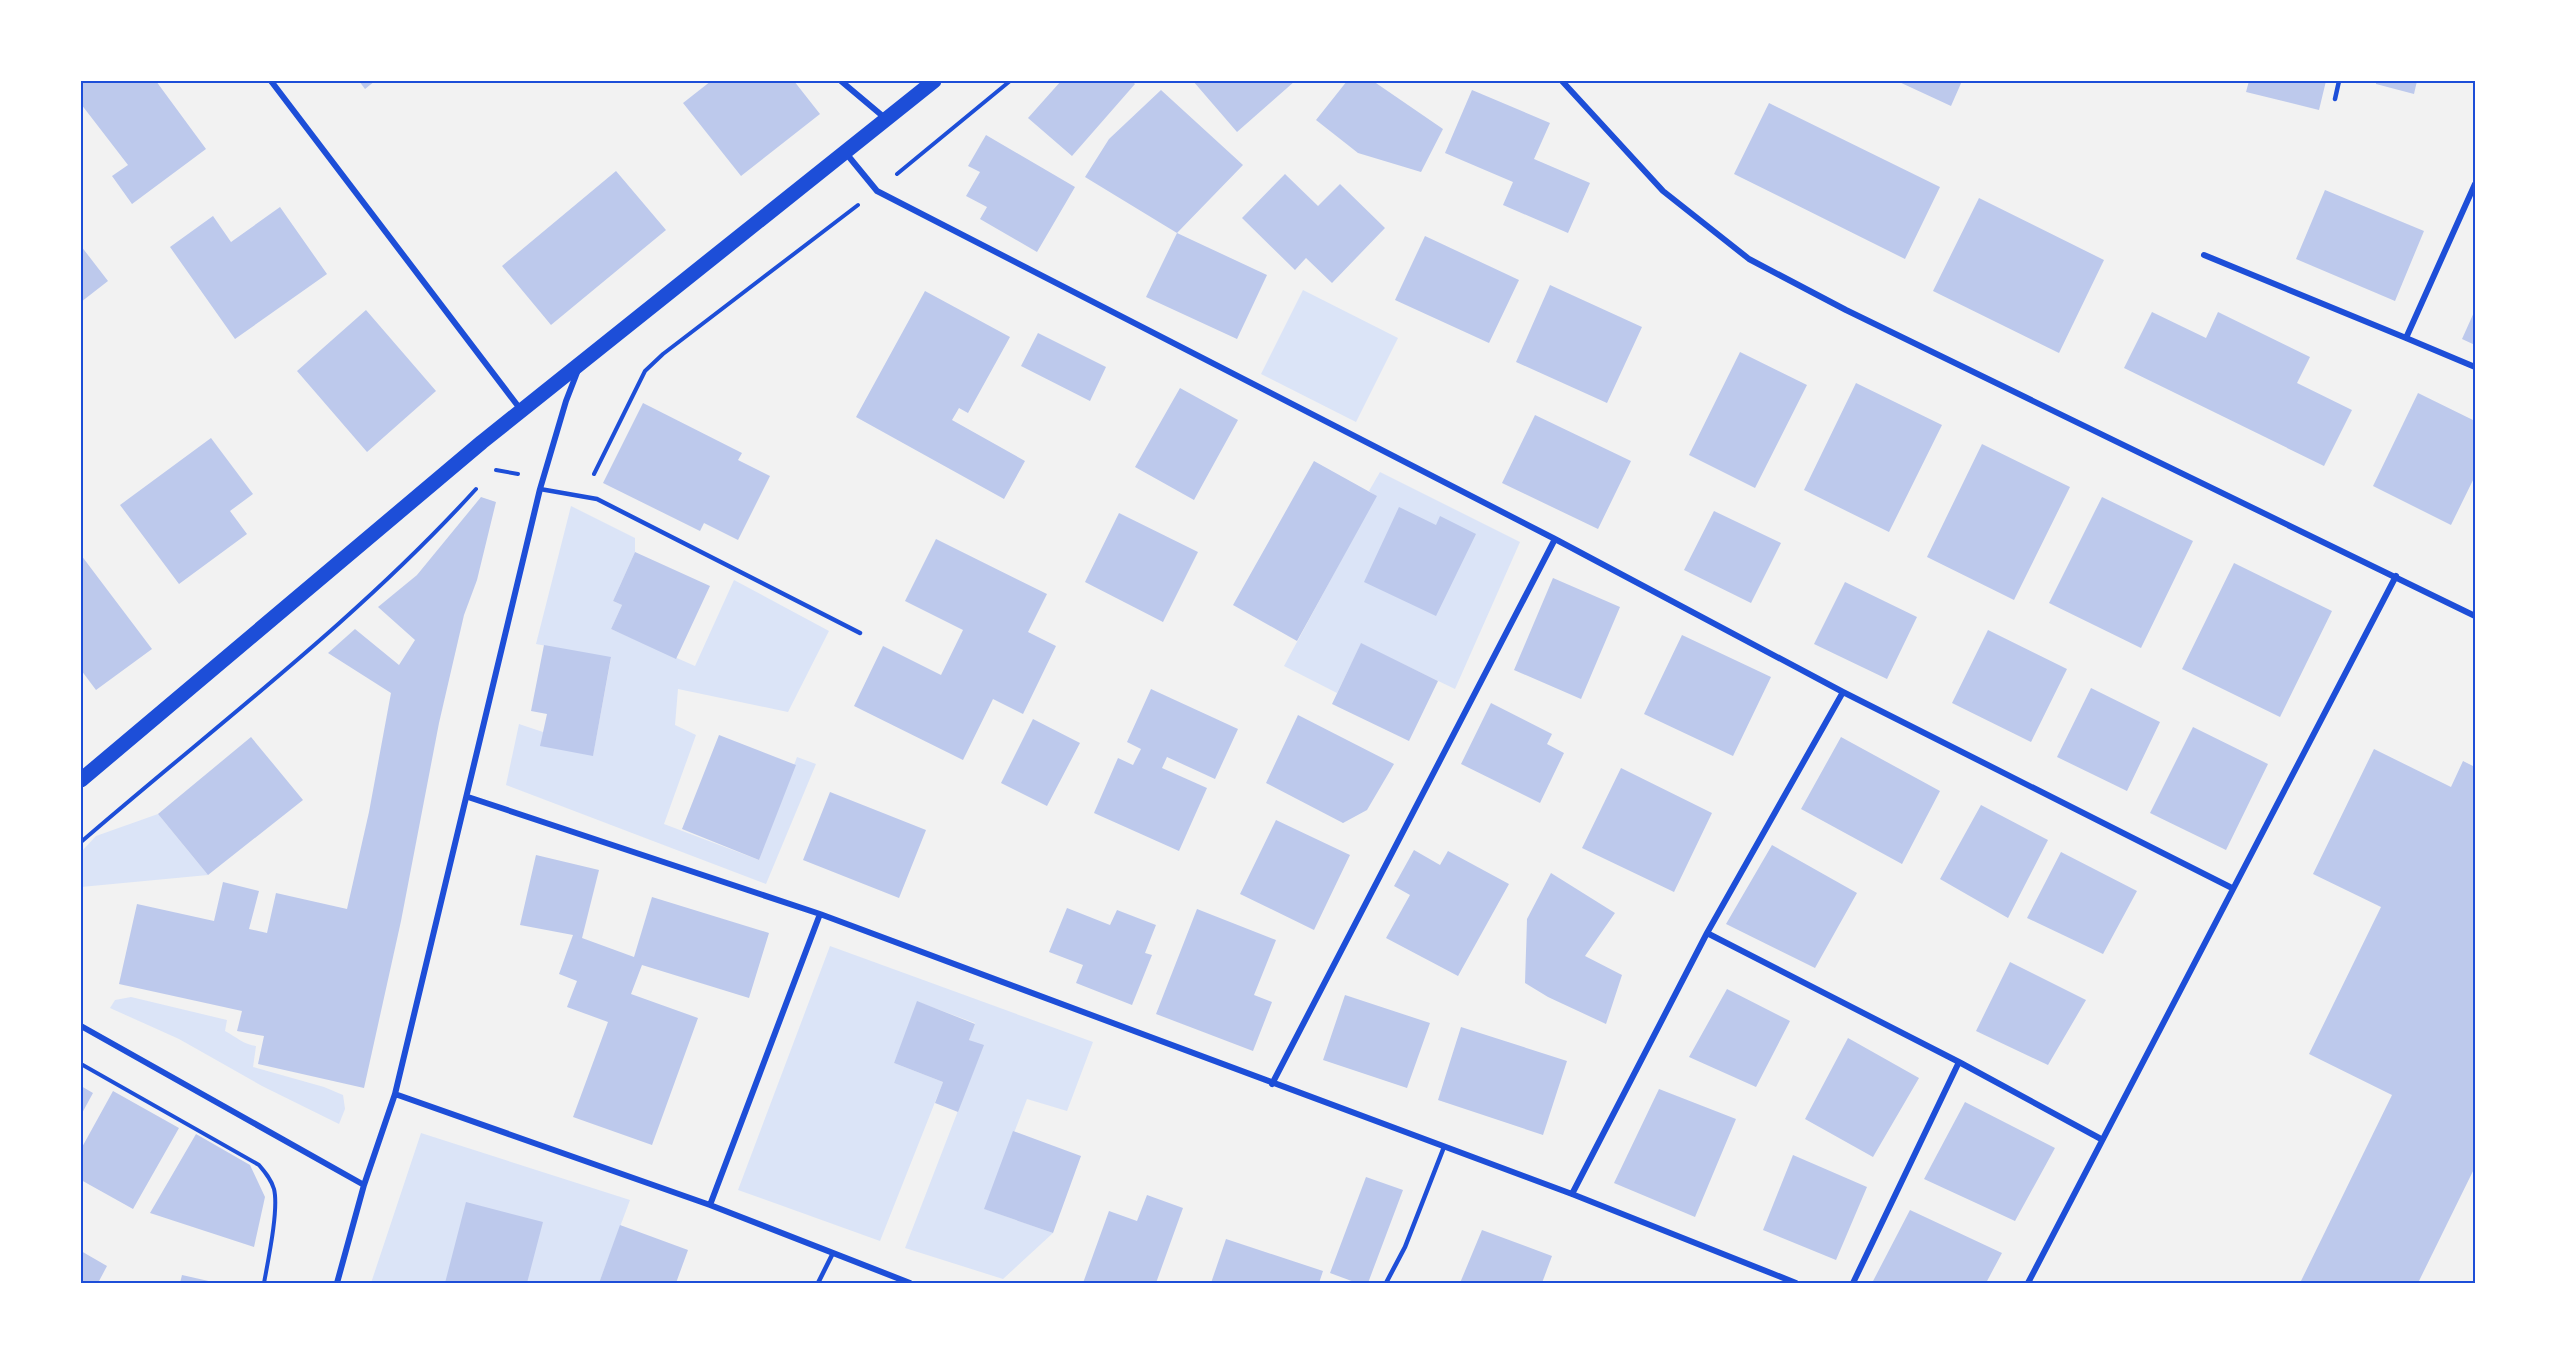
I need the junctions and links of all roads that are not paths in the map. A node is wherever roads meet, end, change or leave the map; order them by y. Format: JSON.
{"nodes":[{"id":1,"x":271,"y":81,"type":"edge"},
{"id":2,"x":841,"y":81,"type":"edge"},
{"id":3,"x":934,"y":81,"type":"edge"},
{"id":4,"x":1562,"y":81,"type":"edge"},
{"id":5,"x":2339,"y":81,"type":"edge"},
{"id":6,"x":2335,"y":99,"type":"dead end"},
{"id":7,"x":886,"y":119,"type":"junction"},
{"id":8,"x":845,"y":152,"type":"junction"},
{"id":9,"x":2475,"y":184,"type":"edge"},
{"id":10,"x":2205,"y":255,"type":"dead end"},
{"id":11,"x":2406,"y":338,"type":"junction"},
{"id":12,"x":582,"y":361,"type":"junction"},
{"id":13,"x":2475,"y":367,"type":"edge"},
{"id":14,"x":522,"y":410,"type":"junction"},
{"id":15,"x":540,"y":489,"type":"junction"},
{"id":16,"x":1555,"y":539,"type":"junction"},
{"id":17,"x":2396,"y":576,"type":"junction"},
{"id":18,"x":2475,"y":616,"type":"edge"},
{"id":19,"x":860,"y":633,"type":"dead end"},
{"id":20,"x":1843,"y":692,"type":"junction"},
{"id":21,"x":81,"y":780,"type":"edge"},
{"id":22,"x":468,"y":797,"type":"junction"},
{"id":23,"x":2232,"y":888,"type":"junction"},
{"id":24,"x":820,"y":914,"type":"junction"},
{"id":25,"x":1707,"y":933,"type":"junction"},
{"id":26,"x":81,"y":1026,"type":"edge"},
{"id":27,"x":1959,"y":1062,"type":"junction"},
{"id":28,"x":1272,"y":1084,"type":"junction"},
{"id":29,"x":395,"y":1094,"type":"junction"},
{"id":30,"x":2102,"y":1139,"type":"junction"},
{"id":31,"x":1444,"y":1147,"type":"junction"},
{"id":32,"x":364,"y":1185,"type":"junction"},
{"id":33,"x":1572,"y":1194,"type":"junction"},
{"id":34,"x":710,"y":1205,"type":"junction"},
{"id":35,"x":833,"y":1253,"type":"junction"},
{"id":36,"x":337,"y":1283,"type":"edge"},
{"id":37,"x":818,"y":1283,"type":"edge"},
{"id":38,"x":910,"y":1283,"type":"edge"},
{"id":39,"x":1386,"y":1283,"type":"edge"},
{"id":40,"x":1796,"y":1283,"type":"edge"},
{"id":41,"x":1853,"y":1283,"type":"edge"},
{"id":42,"x":2028,"y":1283,"type":"edge"}],
"edges":[{"from":1,"to":14,"type":"street"},
{"from":2,"to":7,"type":"street"},
{"from":3,"to":7,"type":"main road"},
{"from":4,"to":17,"type":"street"},
{"from":5,"to":6,"type":"lane"},
{"from":7,"to":8,"type":"main road"},
{"from":8,"to":12,"type":"main road"},
{"from":8,"to":16,"type":"street"},
{"from":9,"to":11,"type":"street"},
{"from":10,"to":11,"type":"street"},
{"from":11,"to":13,"type":"street"},
{"from":12,"to":14,"type":"main road"},
{"from":12,"to":15,"type":"street"},
{"from":14,"to":21,"type":"main road"},
{"from":15,"to":19,"type":"lane"},
{"from":15,"to":22,"type":"street"},
{"from":16,"to":20,"type":"street"},
{"from":16,"to":28,"type":"street"},
{"from":17,"to":18,"type":"street"},
{"from":17,"to":23,"type":"street"},
{"from":20,"to":23,"type":"street"},
{"from":20,"to":25,"type":"street"},
{"from":22,"to":24,"type":"street"},
{"from":22,"to":29,"type":"street"},
{"from":23,"to":30,"type":"street"},
{"from":24,"to":28,"type":"street"},
{"from":24,"to":34,"type":"street"},
{"from":25,"to":27,"type":"street"},
{"from":25,"to":33,"type":"street"},
{"from":26,"to":32,"type":"street"},
{"from":27,"to":30,"type":"street"},
{"from":27,"to":41,"type":"street"},
{"from":28,"to":31,"type":"street"},
{"from":29,"to":32,"type":"street"},
{"from":29,"to":34,"type":"street"},
{"from":30,"to":42,"type":"street"},
{"from":31,"to":33,"type":"street"},
{"from":31,"to":39,"type":"lane"},
{"from":32,"to":36,"type":"street"},
{"from":33,"to":40,"type":"street"},
{"from":34,"to":35,"type":"street"},
{"from":35,"to":37,"type":"lane"},
{"from":35,"to":38,"type":"street"}]}
